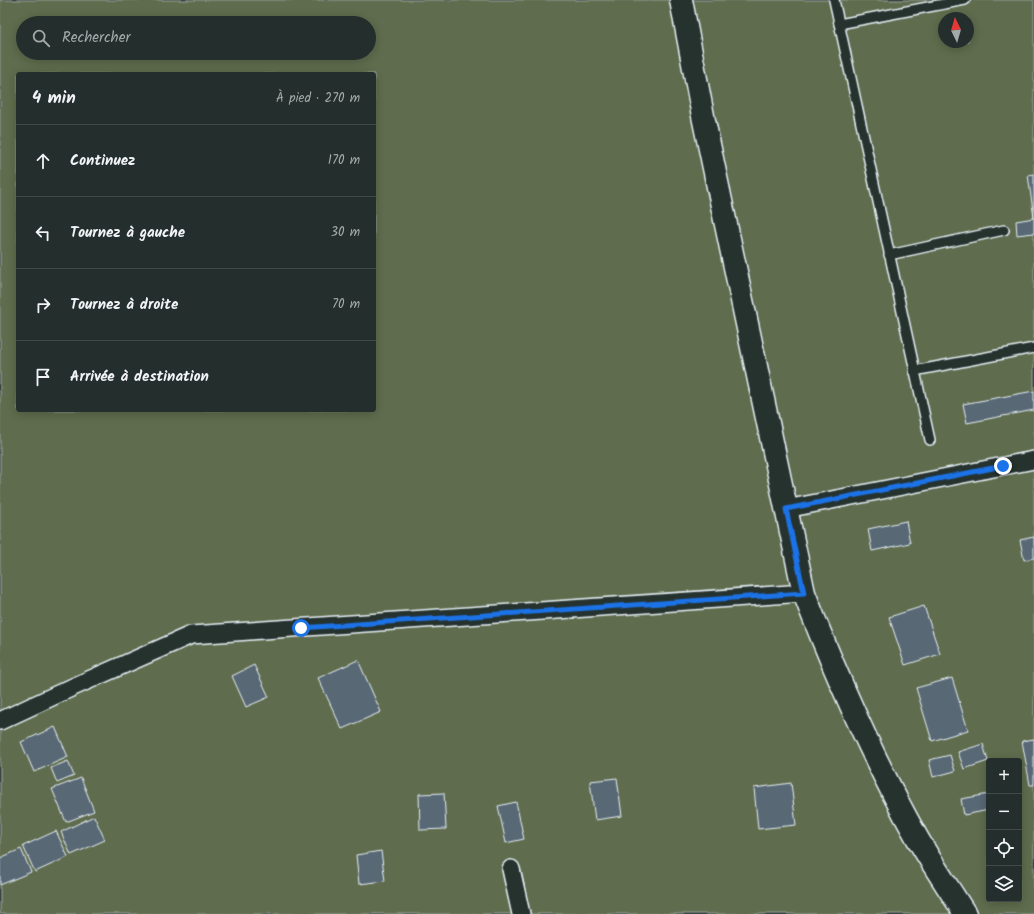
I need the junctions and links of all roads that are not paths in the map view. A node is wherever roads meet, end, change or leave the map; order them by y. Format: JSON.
{"nodes":[{"id":1,"x":681,"y":0,"type":"edge"},
{"id":2,"x":834,"y":0,"type":"edge"},
{"id":3,"x":965,"y":0,"type":"edge"},
{"id":4,"x":839,"y":24,"type":"junction"},
{"id":5,"x":1004,"y":230,"type":"dead end"},
{"id":6,"x":889,"y":255,"type":"junction"},
{"id":7,"x":1034,"y":348,"type":"edge"},
{"id":8,"x":914,"y":371,"type":"junction"},
{"id":9,"x":930,"y":440,"type":"dead end"},
{"id":10,"x":1034,"y":460,"type":"edge"},
{"id":11,"x":786,"y":509,"type":"junction"},
{"id":12,"x":804,"y":593,"type":"junction"},
{"id":13,"x":0,"y":721,"type":"edge"},
{"id":14,"x":511,"y":869,"type":"dead end"},
{"id":15,"x":521,"y":914,"type":"edge"},
{"id":16,"x":964,"y":914,"type":"edge"}],
"edges":[{"from":1,"to":11,"type":"street"},
{"from":2,"to":4,"type":"lane"},
{"from":3,"to":4,"type":"lane"},
{"from":4,"to":6,"type":"lane"},
{"from":5,"to":6,"type":"lane"},
{"from":6,"to":8,"type":"lane"},
{"from":7,"to":8,"type":"lane"},
{"from":8,"to":9,"type":"lane"},
{"from":10,"to":11,"type":"street"},
{"from":11,"to":12,"type":"street"},
{"from":12,"to":13,"type":"street"},
{"from":12,"to":16,"type":"street"},
{"from":14,"to":15,"type":"street"}]}
